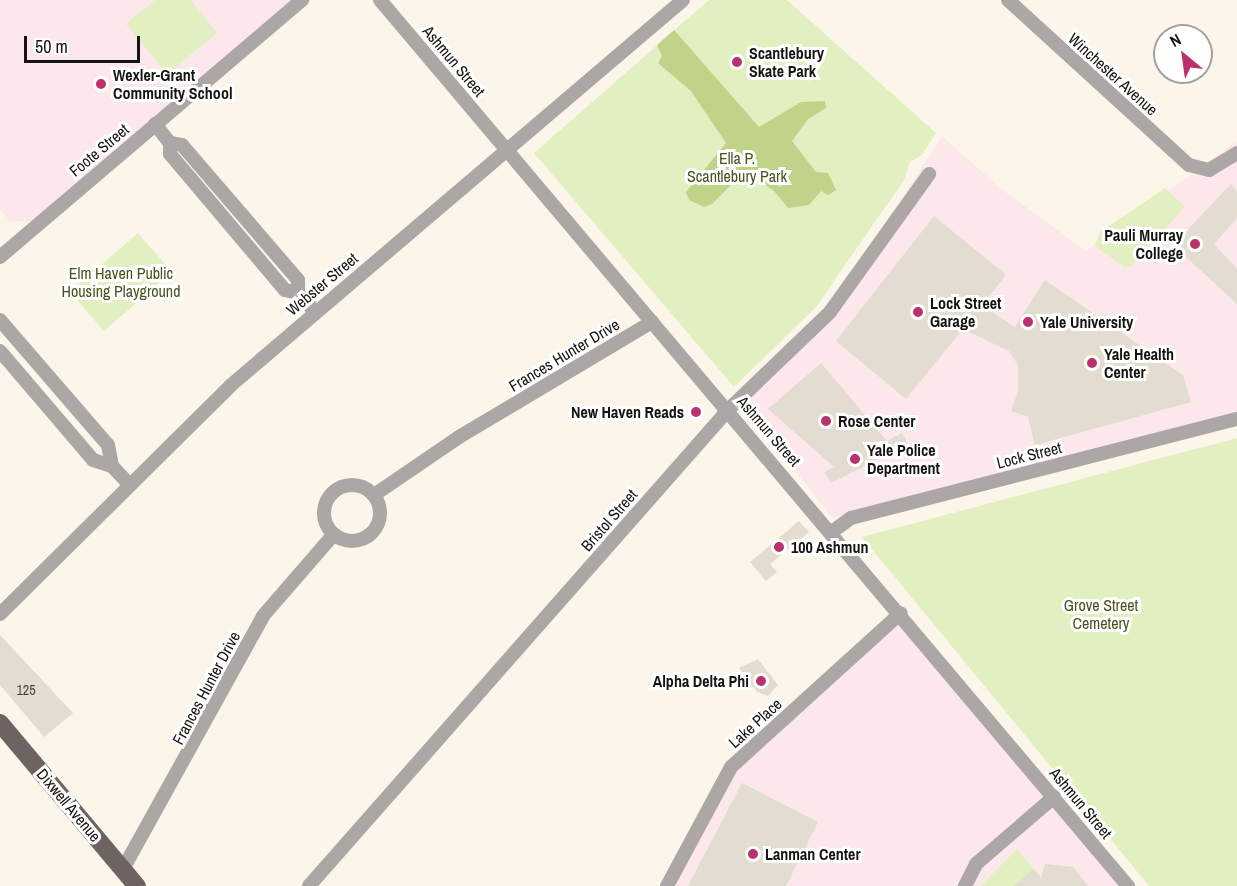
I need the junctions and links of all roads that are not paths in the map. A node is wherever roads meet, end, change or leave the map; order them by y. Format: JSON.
{"nodes":[{"id":1,"x":302,"y":0,"type":"edge"},
{"id":2,"x":380,"y":0,"type":"edge"},
{"id":3,"x":683,"y":0,"type":"edge"},
{"id":4,"x":1008,"y":0,"type":"edge"},
{"id":5,"x":155,"y":124,"type":"junction"},
{"id":6,"x":508,"y":150,"type":"junction"},
{"id":7,"x":1237,"y":153,"type":"edge"},
{"id":8,"x":929,"y":174,"type":"dead end"},
{"id":9,"x":0,"y":257,"type":"edge"},
{"id":10,"x":314,"y":311,"type":"junction"},
{"id":11,"x":0,"y":320,"type":"edge"},
{"id":12,"x":652,"y":322,"type":"junction"},
{"id":13,"x":0,"y":351,"type":"edge"},
{"id":14,"x":729,"y":409,"type":"junction"},
{"id":15,"x":1237,"y":419,"type":"edge"},
{"id":16,"x":112,"y":466,"type":"junction"},
{"id":17,"x":130,"y":485,"type":"junction"},
{"id":18,"x":374,"y":495,"type":"junction"},
{"id":19,"x":833,"y":531,"type":"junction"},
{"id":20,"x":334,"y":534,"type":"junction"},
{"id":21,"x":901,"y":613,"type":"junction"},
{"id":22,"x":0,"y":615,"type":"edge"},
{"id":23,"x":0,"y":723,"type":"edge"},
{"id":24,"x":1054,"y":797,"type":"junction"},
{"id":25,"x":123,"y":869,"type":"junction"},
{"id":26,"x":137,"y":886,"type":"edge"},
{"id":27,"x":309,"y":886,"type":"edge"},
{"id":28,"x":668,"y":886,"type":"edge"},
{"id":29,"x":964,"y":886,"type":"edge"},
{"id":30,"x":1128,"y":886,"type":"edge"}],
"edges":[{"from":1,"to":5,"type":"street","name":"Foote Street"},
{"from":2,"to":6,"type":"street","name":"Ashmun Street"},
{"from":3,"to":6,"type":"street","name":"Webster Street"},
{"from":4,"to":7,"type":"street","name":"Winchester Avenue"},
{"from":5,"to":9,"type":"street","name":"Foote Street"},
{"from":5,"to":10,"type":"street"},
{"from":6,"to":10,"type":"street","name":"Webster Street"},
{"from":6,"to":12,"type":"street","name":"Ashmun Street"},
{"from":8,"to":14,"type":"street","name":"Bristol Street"},
{"from":10,"to":17,"type":"street","name":"Webster Street"},
{"from":11,"to":16,"type":"street"},
{"from":12,"to":14,"type":"street","name":"Ashmun Street"},
{"from":12,"to":18,"type":"street","name":"Frances Hunter Drive"},
{"from":13,"to":16,"type":"street"},
{"from":14,"to":19,"type":"street","name":"Ashmun Street"},
{"from":14,"to":27,"type":"street","name":"Bristol Street"},
{"from":15,"to":19,"type":"street","name":"Lock Street"},
{"from":16,"to":17,"type":"street"},
{"from":17,"to":22,"type":"street","name":"Webster Street"},
{"from":18,"to":20,"type":"street"},
{"from":18,"to":20,"type":"street"},
{"from":19,"to":21,"type":"street","name":"Ashmun Street"},
{"from":20,"to":25,"type":"street","name":"Frances Hunter Drive"},
{"from":21,"to":24,"type":"street","name":"Ashmun Street"},
{"from":21,"to":28,"type":"street","name":"Lake Place"},
{"from":23,"to":25,"type":"main road","name":"Dixwell Avenue"},
{"from":24,"to":29,"type":"street"},
{"from":24,"to":30,"type":"street","name":"Ashmun Street"},
{"from":25,"to":26,"type":"main road","name":"Dixwell Avenue"}]}
